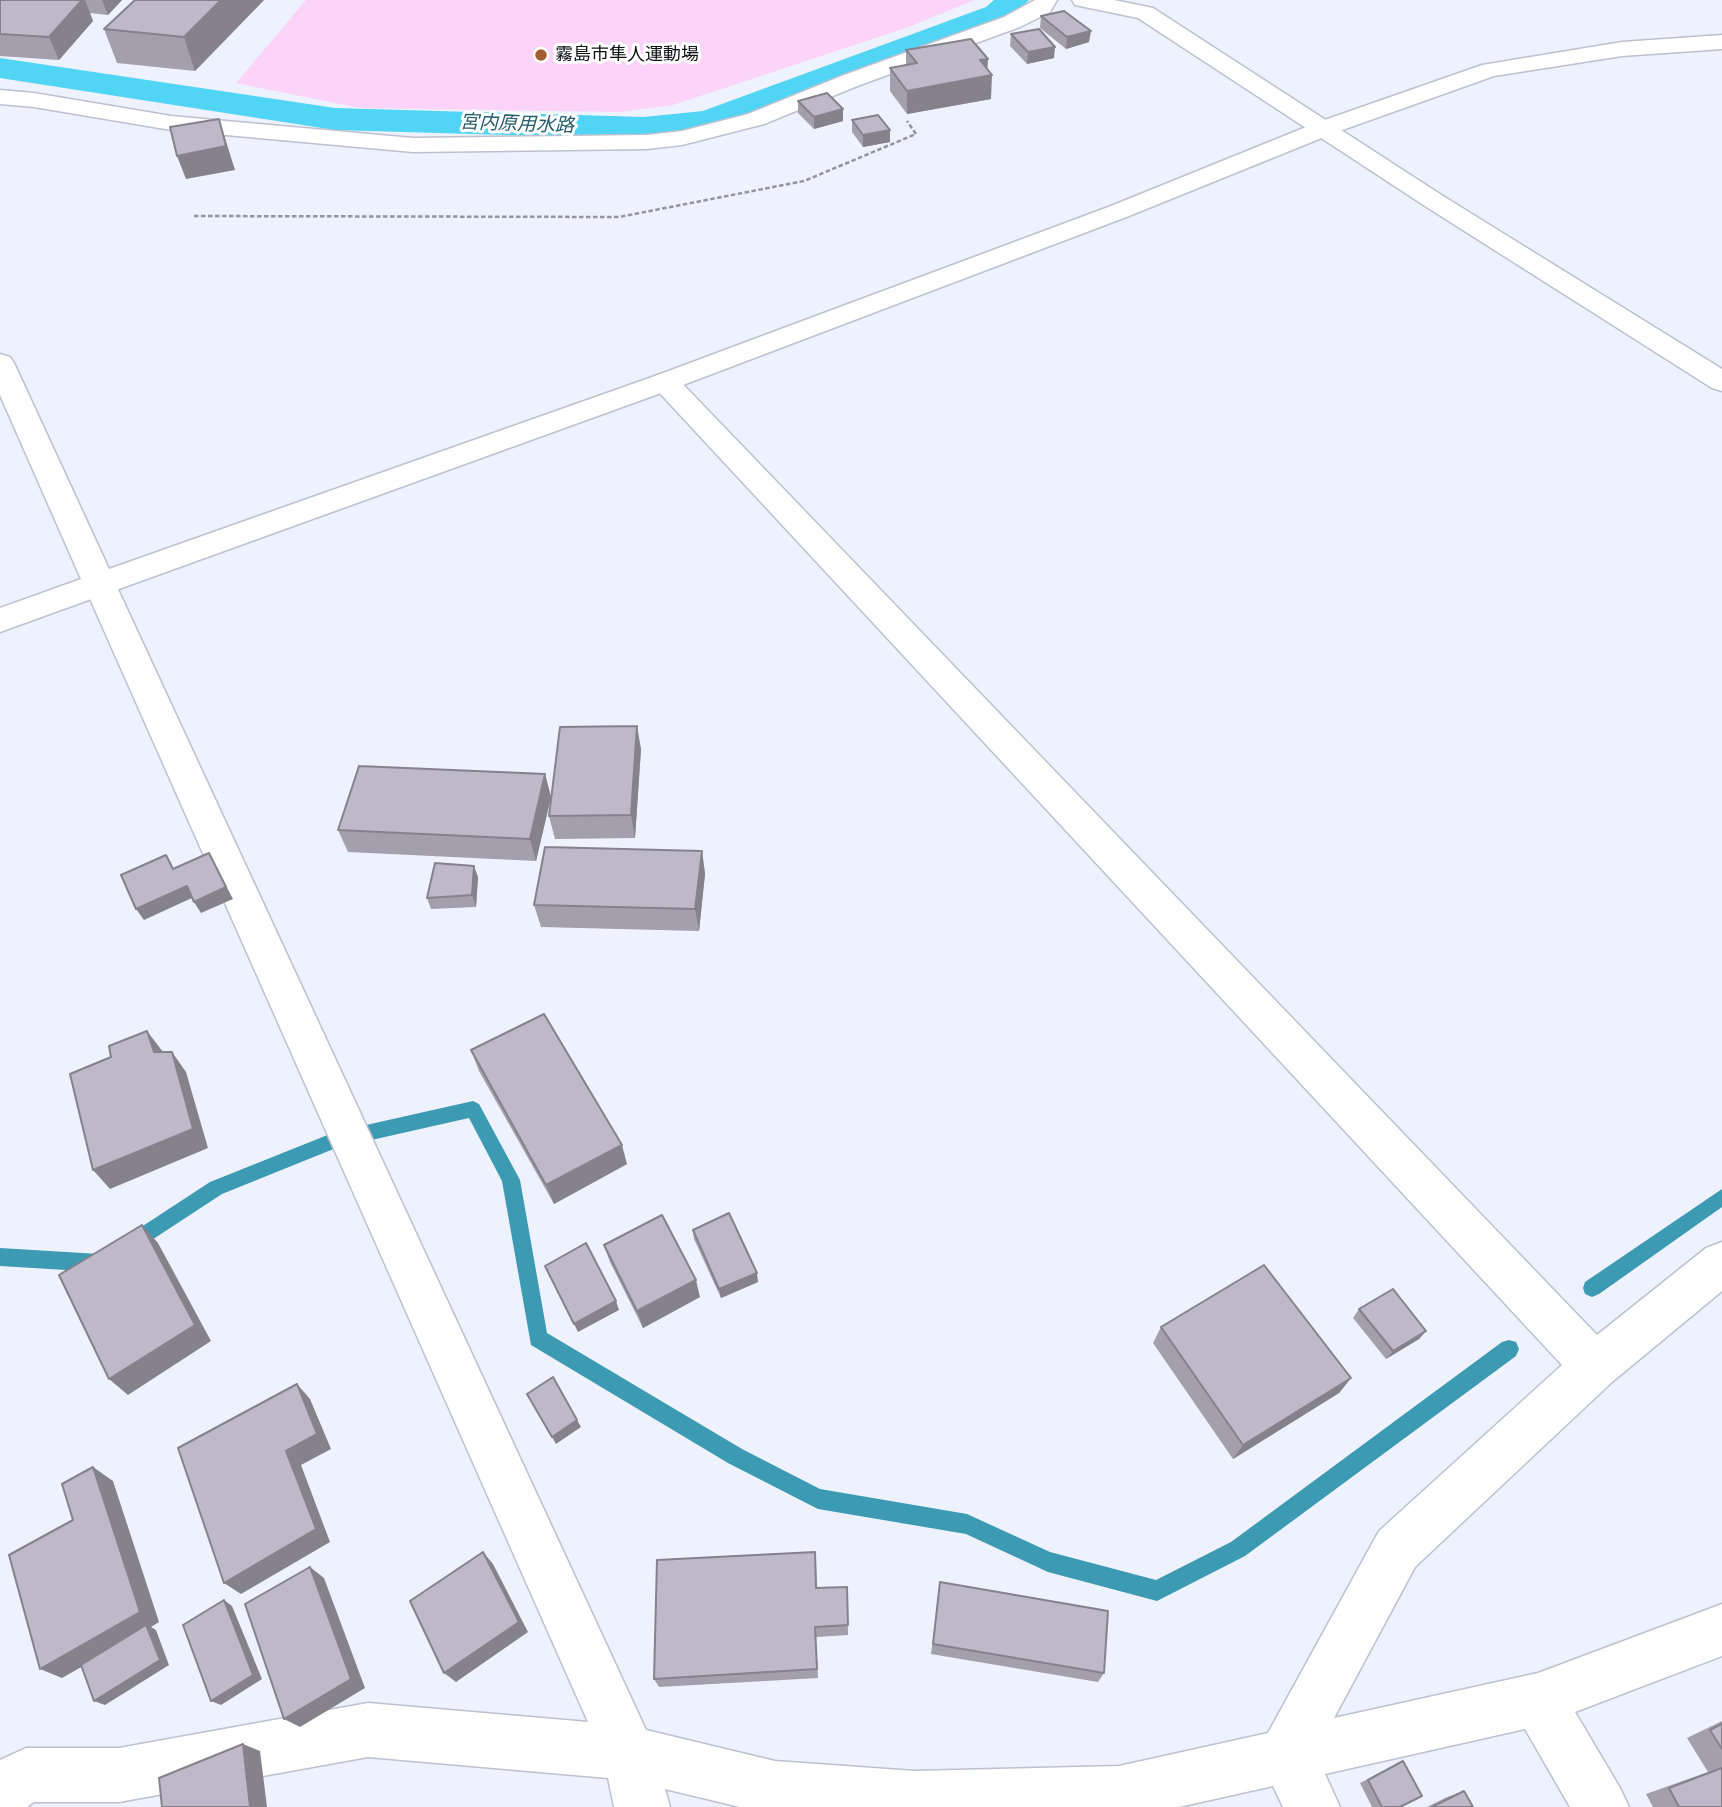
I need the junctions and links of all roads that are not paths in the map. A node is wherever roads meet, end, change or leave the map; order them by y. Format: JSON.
{"nodes":[{"id":1,"x":1046,"y":0,"type":"edge"},
{"id":2,"x":1083,"y":0,"type":"edge"},
{"id":3,"x":1722,"y":42,"type":"edge"},
{"id":4,"x":0,"y":97,"type":"edge"},
{"id":5,"x":1325,"y":128,"type":"junction"},
{"id":6,"x":0,"y":363,"type":"edge"},
{"id":7,"x":665,"y":382,"type":"junction"},
{"id":8,"x":1722,"y":382,"type":"edge"},
{"id":9,"x":99,"y":583,"type":"junction"},
{"id":10,"x":0,"y":620,"type":"edge"},
{"id":11,"x":1722,"y":1263,"type":"edge"},
{"id":12,"x":1595,"y":1366,"type":"junction"},
{"id":13,"x":1722,"y":1630,"type":"edge"},
{"id":14,"x":1538,"y":1699,"type":"junction"},
{"id":15,"x":629,"y":1753,"type":"junction"},
{"id":16,"x":1286,"y":1754,"type":"junction"},
{"id":17,"x":121,"y":1791,"type":"edge"},
{"id":18,"x":0,"y":1793,"type":"edge"},
{"id":19,"x":642,"y":1807,"type":"edge"},
{"id":20,"x":1312,"y":1807,"type":"edge"},
{"id":21,"x":1601,"y":1807,"type":"edge"}],
"edges":[{"from":1,"to":4,"type":"street"},
{"from":2,"to":5,"type":"street"},
{"from":3,"to":5,"type":"street"},
{"from":5,"to":7,"type":"street"},
{"from":5,"to":8,"type":"street"},
{"from":6,"to":9,"type":"street"},
{"from":7,"to":9,"type":"street"},
{"from":7,"to":12,"type":"street"},
{"from":9,"to":10,"type":"street"},
{"from":9,"to":15,"type":"street"},
{"from":11,"to":12,"type":"street"},
{"from":12,"to":16,"type":"street"},
{"from":13,"to":14,"type":"street"},
{"from":14,"to":16,"type":"street"},
{"from":14,"to":21,"type":"street"},
{"from":15,"to":16,"type":"street"},
{"from":15,"to":17,"type":"street"},
{"from":15,"to":19,"type":"street"},
{"from":16,"to":20,"type":"street"},
{"from":17,"to":18,"type":"street"}]}
